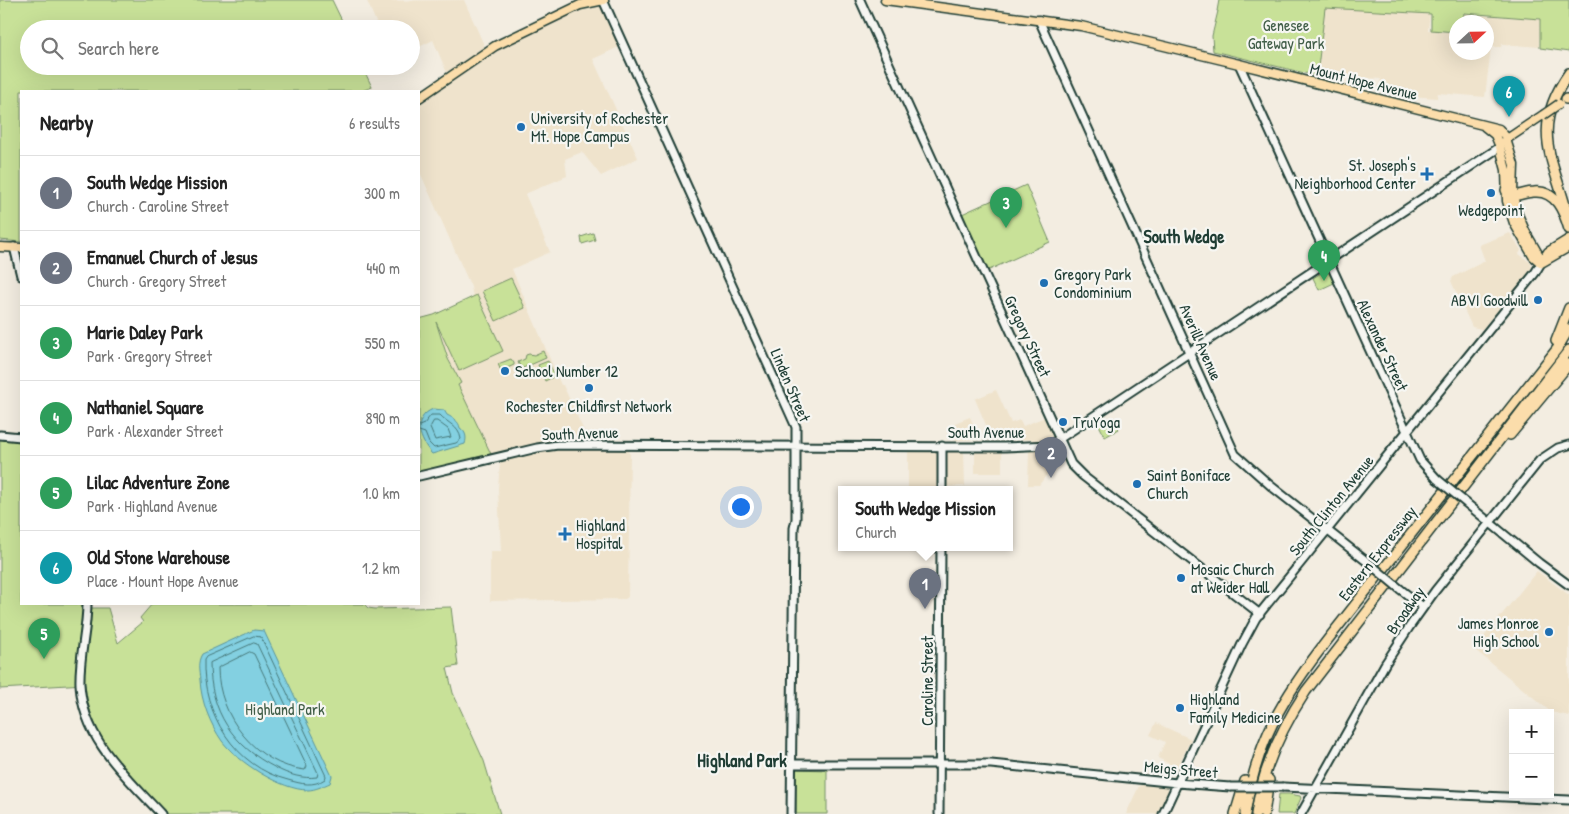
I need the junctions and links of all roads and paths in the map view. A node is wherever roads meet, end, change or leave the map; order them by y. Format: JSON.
{"nodes":[{"id":1,"x":603,"y":0,"type":"edge"},
{"id":2,"x":860,"y":0,"type":"edge"},
{"id":3,"x":885,"y":0,"type":"edge"},
{"id":4,"x":1039,"y":20,"type":"junction"},
{"id":5,"x":1239,"y":64,"type":"junction"},
{"id":6,"x":1569,"y":73,"type":"edge"},
{"id":7,"x":420,"y":97,"type":"edge"},
{"id":8,"x":1566,"y":99,"type":"edge"},
{"id":9,"x":1482,"y":126,"type":"junction"},
{"id":10,"x":1506,"y":139,"type":"junction"},
{"id":11,"x":1500,"y":147,"type":"junction"},
{"id":12,"x":1510,"y":193,"type":"junction"},
{"id":13,"x":1569,"y":220,"type":"edge"},
{"id":14,"x":1569,"y":229,"type":"edge"},
{"id":15,"x":1566,"y":245,"type":"edge"},
{"id":16,"x":0,"y":247,"type":"edge"},
{"id":17,"x":18,"y":248,"type":"edge"},
{"id":18,"x":1328,"y":261,"type":"junction"},
{"id":19,"x":1541,"y":263,"type":"junction"},
{"id":20,"x":20,"y":267,"type":"edge"},
{"id":21,"x":1569,"y":308,"type":"edge"},
{"id":22,"x":1567,"y":333,"type":"edge"},
{"id":23,"x":1569,"y":350,"type":"edge"},
{"id":24,"x":1190,"y":352,"type":"junction"},
{"id":25,"x":1569,"y":364,"type":"edge"},
{"id":26,"x":1536,"y":375,"type":"junction"},
{"id":27,"x":1407,"y":431,"type":"junction"},
{"id":28,"x":0,"y":435,"type":"edge"},
{"id":29,"x":20,"y":437,"type":"edge"},
{"id":30,"x":1059,"y":438,"type":"junction"},
{"id":31,"x":1566,"y":445,"type":"edge"},
{"id":32,"x":796,"y":446,"type":"junction"},
{"id":33,"x":942,"y":446,"type":"junction"},
{"id":34,"x":420,"y":476,"type":"edge"},
{"id":35,"x":942,"y":486,"type":"edge"},
{"id":36,"x":1452,"y":504,"type":"junction"},
{"id":37,"x":1490,"y":522,"type":"junction"},
{"id":38,"x":1328,"y":530,"type":"junction"},
{"id":39,"x":941,"y":551,"type":"edge"},
{"id":40,"x":1569,"y":585,"type":"edge"},
{"id":41,"x":88,"y":605,"type":"edge"},
{"id":42,"x":1423,"y":607,"type":"junction"},
{"id":43,"x":1260,"y":614,"type":"junction"},
{"id":44,"x":1271,"y":724,"type":"junction"},
{"id":45,"x":1280,"y":735,"type":"junction"},
{"id":46,"x":940,"y":763,"type":"junction"},
{"id":47,"x":792,"y":764,"type":"junction"},
{"id":48,"x":1177,"y":783,"type":"junction"},
{"id":49,"x":1315,"y":788,"type":"junction"},
{"id":50,"x":1569,"y":800,"type":"edge"},
{"id":51,"x":161,"y":814,"type":"edge"},
{"id":52,"x":791,"y":814,"type":"edge"},
{"id":53,"x":939,"y":814,"type":"edge"},
{"id":54,"x":1163,"y":814,"type":"edge"},
{"id":55,"x":1235,"y":814,"type":"edge"},
{"id":56,"x":1245,"y":814,"type":"edge"},
{"id":57,"x":1256,"y":814,"type":"edge"},
{"id":58,"x":1264,"y":814,"type":"edge"},
{"id":59,"x":1301,"y":814,"type":"edge"}],
"edges":[{"from":1,"to":7,"type":"main road"},
{"from":1,"to":32,"type":"street","name":"Linden Street"},
{"from":2,"to":30,"type":"street","name":"Gregory Street"},
{"from":3,"to":4,"type":"main road","name":"Mount Hope Avenue"},
{"from":4,"to":5,"type":"main road","name":"Mount Hope Avenue"},
{"from":4,"to":24,"type":"street","name":"Averill Avenue"},
{"from":5,"to":9,"type":"main road","name":"Mount Hope Avenue"},
{"from":5,"to":18,"type":"street","name":"Alexander Street"},
{"from":6,"to":13,"type":"highway"},
{"from":8,"to":10,"type":"main road","name":"South Avenue","bridge":true},
{"from":9,"to":10,"type":"main road","name":"Mount Hope Avenue"},
{"from":9,"to":11,"type":"main road"},
{"from":10,"to":11,"type":"main road","name":"South Avenue"},
{"from":10,"to":12,"type":"main road"},
{"from":11,"to":12,"type":"main road"},
{"from":11,"to":18,"type":"street","name":"South Avenue"},
{"from":12,"to":14,"type":"highway"},
{"from":12,"to":19,"type":"main road"},
{"from":15,"to":19,"type":"main road","name":"South Clinton Avenue"},
{"from":16,"to":17,"type":"main road"},
{"from":17,"to":20,"type":"street"},
{"from":18,"to":24,"type":"street","name":"South Avenue"},
{"from":18,"to":27,"type":"street","name":"Alexander Street"},
{"from":19,"to":27,"type":"street","name":"South Clinton Avenue"},
{"from":21,"to":26,"type":"highway"},
{"from":22,"to":26,"type":"highway","name":"Eastern Expressway"},
{"from":23,"to":36,"type":"highway","name":"Eastern Expressway"},
{"from":24,"to":30,"type":"street","name":"South Avenue"},
{"from":24,"to":38,"type":"street","name":"Averill Avenue"},
{"from":25,"to":36,"type":"highway"},
{"from":26,"to":44,"type":"highway","name":"Eastern Expressway"},
{"from":27,"to":37,"type":"street","name":"Alexander Street","bridge":true},
{"from":27,"to":38,"type":"street","name":"South Clinton Avenue"},
{"from":28,"to":29,"type":"street"},
{"from":30,"to":33,"type":"street","name":"South Avenue"},
{"from":30,"to":43,"type":"street","name":"Gregory Street"},
{"from":31,"to":37,"type":"street","name":"Broadway"},
{"from":32,"to":33,"type":"street","name":"South Avenue"},
{"from":32,"to":34,"type":"street","name":"South Avenue"},
{"from":32,"to":47,"type":"street","name":"Linden Street"},
{"from":33,"to":35,"type":"street"},
{"from":36,"to":45,"type":"highway","name":"Eastern Expressway"},
{"from":37,"to":40,"type":"street","name":"Alexander Street"},
{"from":37,"to":42,"type":"street","name":"Broadway"},
{"from":38,"to":42,"type":"street","name":"Averill Avenue","bridge":true},
{"from":38,"to":43,"type":"street","name":"South Clinton Avenue"},
{"from":39,"to":46,"type":"street","name":"Caroline Street"},
{"from":41,"to":51,"type":"street"},
{"from":42,"to":49,"type":"street","name":"Broadway"},
{"from":43,"to":48,"type":"street","name":"South Clinton Avenue"},
{"from":44,"to":55,"type":"highway"},
{"from":44,"to":56,"type":"highway","name":"Eastern Expressway"},
{"from":45,"to":57,"type":"highway","name":"Eastern Expressway"},
{"from":45,"to":58,"type":"highway"},
{"from":46,"to":47,"type":"street","name":"Meigs Street"},
{"from":46,"to":48,"type":"street","name":"Meigs Street"},
{"from":46,"to":53,"type":"street","name":"Caroline Street"},
{"from":47,"to":52,"type":"street","name":"Linden Street"},
{"from":48,"to":49,"type":"street","name":"Meigs Street","bridge":true},
{"from":48,"to":54,"type":"street","name":"South Clinton Avenue"},
{"from":49,"to":50,"type":"street","name":"Meigs Street"},
{"from":49,"to":59,"type":"street","name":"Broadway"}]}
